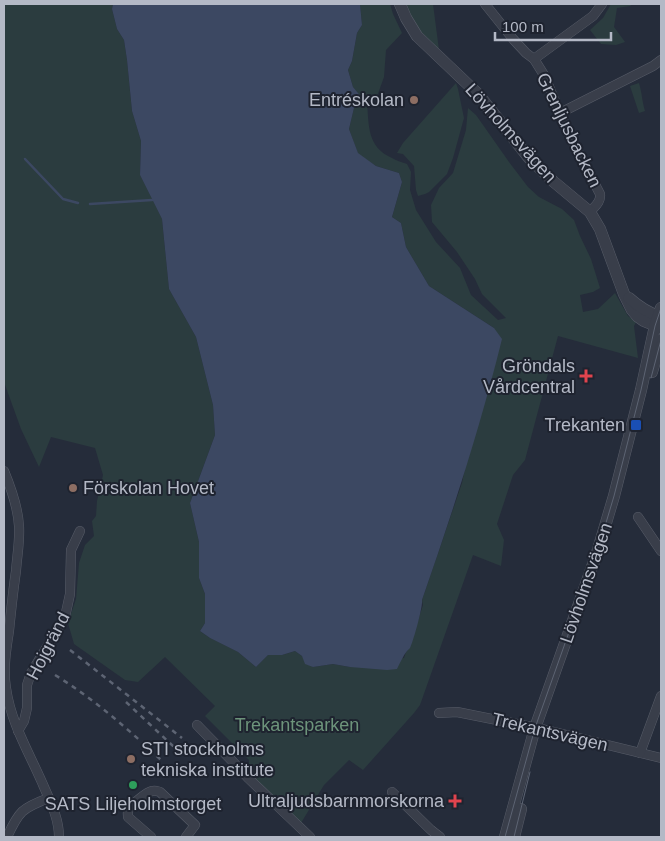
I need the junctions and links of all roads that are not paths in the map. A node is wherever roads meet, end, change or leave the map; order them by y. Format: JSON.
{"nodes":[{"id":1,"x":400,"y":4,"type":"edge"},
{"id":2,"x":485,"y":4,"type":"edge"},
{"id":3,"x":602,"y":4,"type":"edge"},
{"id":4,"x":534,"y":59,"type":"junction"},
{"id":5,"x":661,"y":60,"type":"edge"},
{"id":6,"x":560,"y":113,"type":"junction"},
{"id":7,"x":590,"y":212,"type":"junction"},
{"id":8,"x":659,"y":319,"type":"edge"},
{"id":9,"x":661,"y":340,"type":"edge"},
{"id":10,"x":4,"y":471,"type":"edge"},
{"id":11,"x":638,"y":517,"type":"dead end"},
{"id":12,"x":80,"y":531,"type":"dead end"},
{"id":13,"x":661,"y":551,"type":"edge"},
{"id":14,"x":661,"y":696,"type":"edge"},
{"id":15,"x":438,"y":713,"type":"dead end"},
{"id":16,"x":197,"y":726,"type":"dead end"},
{"id":17,"x":538,"y":728,"type":"junction"},
{"id":18,"x":18,"y":731,"type":"junction"},
{"id":19,"x":640,"y":753,"type":"junction"},
{"id":20,"x":661,"y":758,"type":"edge"},
{"id":21,"x":392,"y":792,"type":"dead end"},
{"id":22,"x":49,"y":798,"type":"junction"},
{"id":23,"x":7,"y":837,"type":"edge"},
{"id":24,"x":59,"y":837,"type":"edge"},
{"id":25,"x":151,"y":837,"type":"edge"},
{"id":26,"x":186,"y":837,"type":"edge"},
{"id":27,"x":310,"y":837,"type":"edge"},
{"id":28,"x":440,"y":837,"type":"edge"},
{"id":29,"x":505,"y":837,"type":"edge"},
{"id":30,"x":514,"y":837,"type":"edge"}],
"edges":[{"from":1,"to":7,"type":"street","name":"Lövholmsvägen"},
{"from":2,"to":4,"type":"street","name":"Grenljusbacken"},
{"from":3,"to":4,"type":"street"},
{"from":4,"to":6,"type":"street","name":"Grenljusbacken"},
{"from":5,"to":6,"type":"street"},
{"from":6,"to":7,"type":"street","name":"Grenljusbacken"},
{"from":7,"to":8,"type":"street","name":"Lövholmsvägen"},
{"from":8,"to":17,"type":"street","name":"Lövholmsvägen"},
{"from":9,"to":17,"type":"street","name":"Lövholmsvägen"},
{"from":10,"to":18,"type":"street"},
{"from":11,"to":13,"type":"street"},
{"from":12,"to":18,"type":"street","name":"Hojgränd"},
{"from":14,"to":19,"type":"street"},
{"from":15,"to":17,"type":"street","name":"Trekantsvägen"},
{"from":16,"to":27,"type":"street"},
{"from":17,"to":19,"type":"street","name":"Trekantsvägen"},
{"from":17,"to":29,"type":"street","name":"Lövholmsvägen"},
{"from":17,"to":30,"type":"street","name":"Lövholmsvägen"},
{"from":18,"to":22,"type":"street"},
{"from":19,"to":20,"type":"street","name":"Trekantsvägen"},
{"from":21,"to":28,"type":"street"},
{"from":22,"to":23,"type":"street"},
{"from":22,"to":24,"type":"street"},
{"from":25,"to":26,"type":"street"}]}
